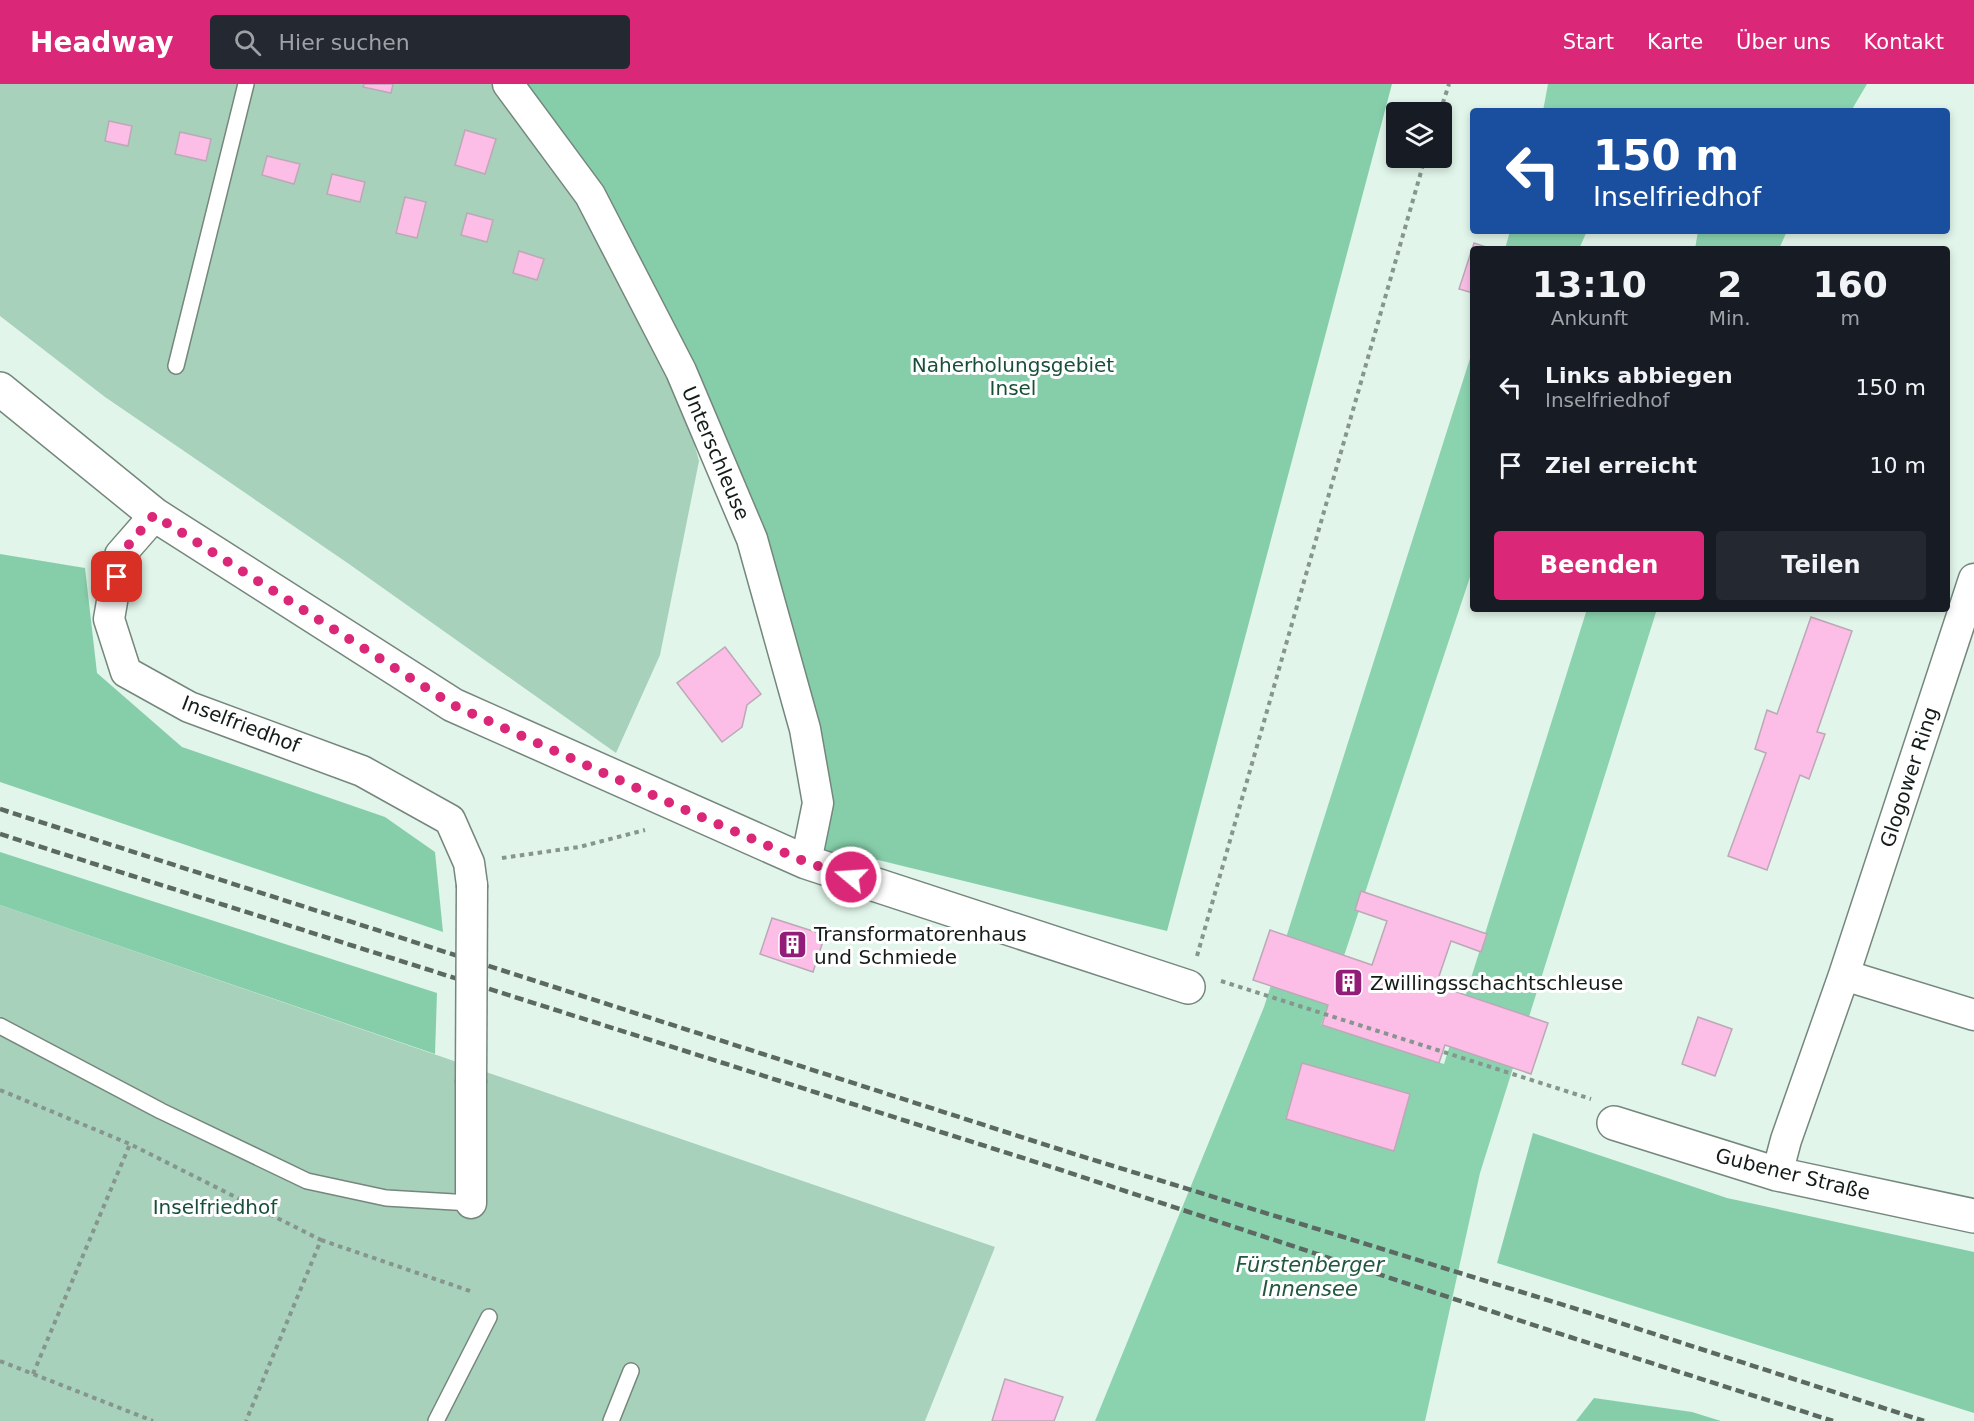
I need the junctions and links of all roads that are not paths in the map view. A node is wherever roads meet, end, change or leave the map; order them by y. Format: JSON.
{"nodes":[{"id":1,"x":246,"y":84,"type":"edge"},
{"id":2,"x":508,"y":84,"type":"edge"},
{"id":3,"x":176,"y":366,"type":"dead end"},
{"id":4,"x":0,"y":389,"type":"edge"},
{"id":5,"x":154,"y":515,"type":"junction"},
{"id":6,"x":1974,"y":579,"type":"edge"},
{"id":7,"x":806,"y":862,"type":"junction"},
{"id":8,"x":1844,"y":975,"type":"junction"},
{"id":9,"x":1204,"y":984,"type":"road end"},
{"id":10,"x":1974,"y":1015,"type":"edge"},
{"id":11,"x":0,"y":1026,"type":"edge"},
{"id":12,"x":1604,"y":1111,"type":"road end"},
{"id":13,"x":1777,"y":1174,"type":"junction"},
{"id":14,"x":471,"y":1203,"type":"joint"},
{"id":15,"x":1974,"y":1216,"type":"edge"},
{"id":16,"x":489,"y":1317,"type":"dead end"},
{"id":17,"x":631,"y":1371,"type":"dead end"},
{"id":18,"x":436,"y":1421,"type":"edge"},
{"id":19,"x":611,"y":1421,"type":"edge"}],
"edges":[{"from":1,"to":3,"type":"lane"},
{"from":2,"to":7,"type":"street","name":"Unterschleuse"},
{"from":4,"to":5,"type":"main road"},
{"from":5,"to":7,"type":"main road"},
{"from":5,"to":14,"type":"street","name":"Inselfriedhof","bridge":true},
{"from":6,"to":8,"type":"street","name":"Glogower Ring"},
{"from":7,"to":9,"type":"main road"},
{"from":8,"to":10,"type":"street"},
{"from":8,"to":13,"type":"street","name":"Glogower Ring"},
{"from":11,"to":14,"type":"lane","name":"Inselfriedhof"},
{"from":12,"to":13,"type":"main road","name":"Gubener Straße"},
{"from":13,"to":15,"type":"main road","name":"Gubener Straße"},
{"from":16,"to":18,"type":"lane"},
{"from":17,"to":19,"type":"lane"}]}
